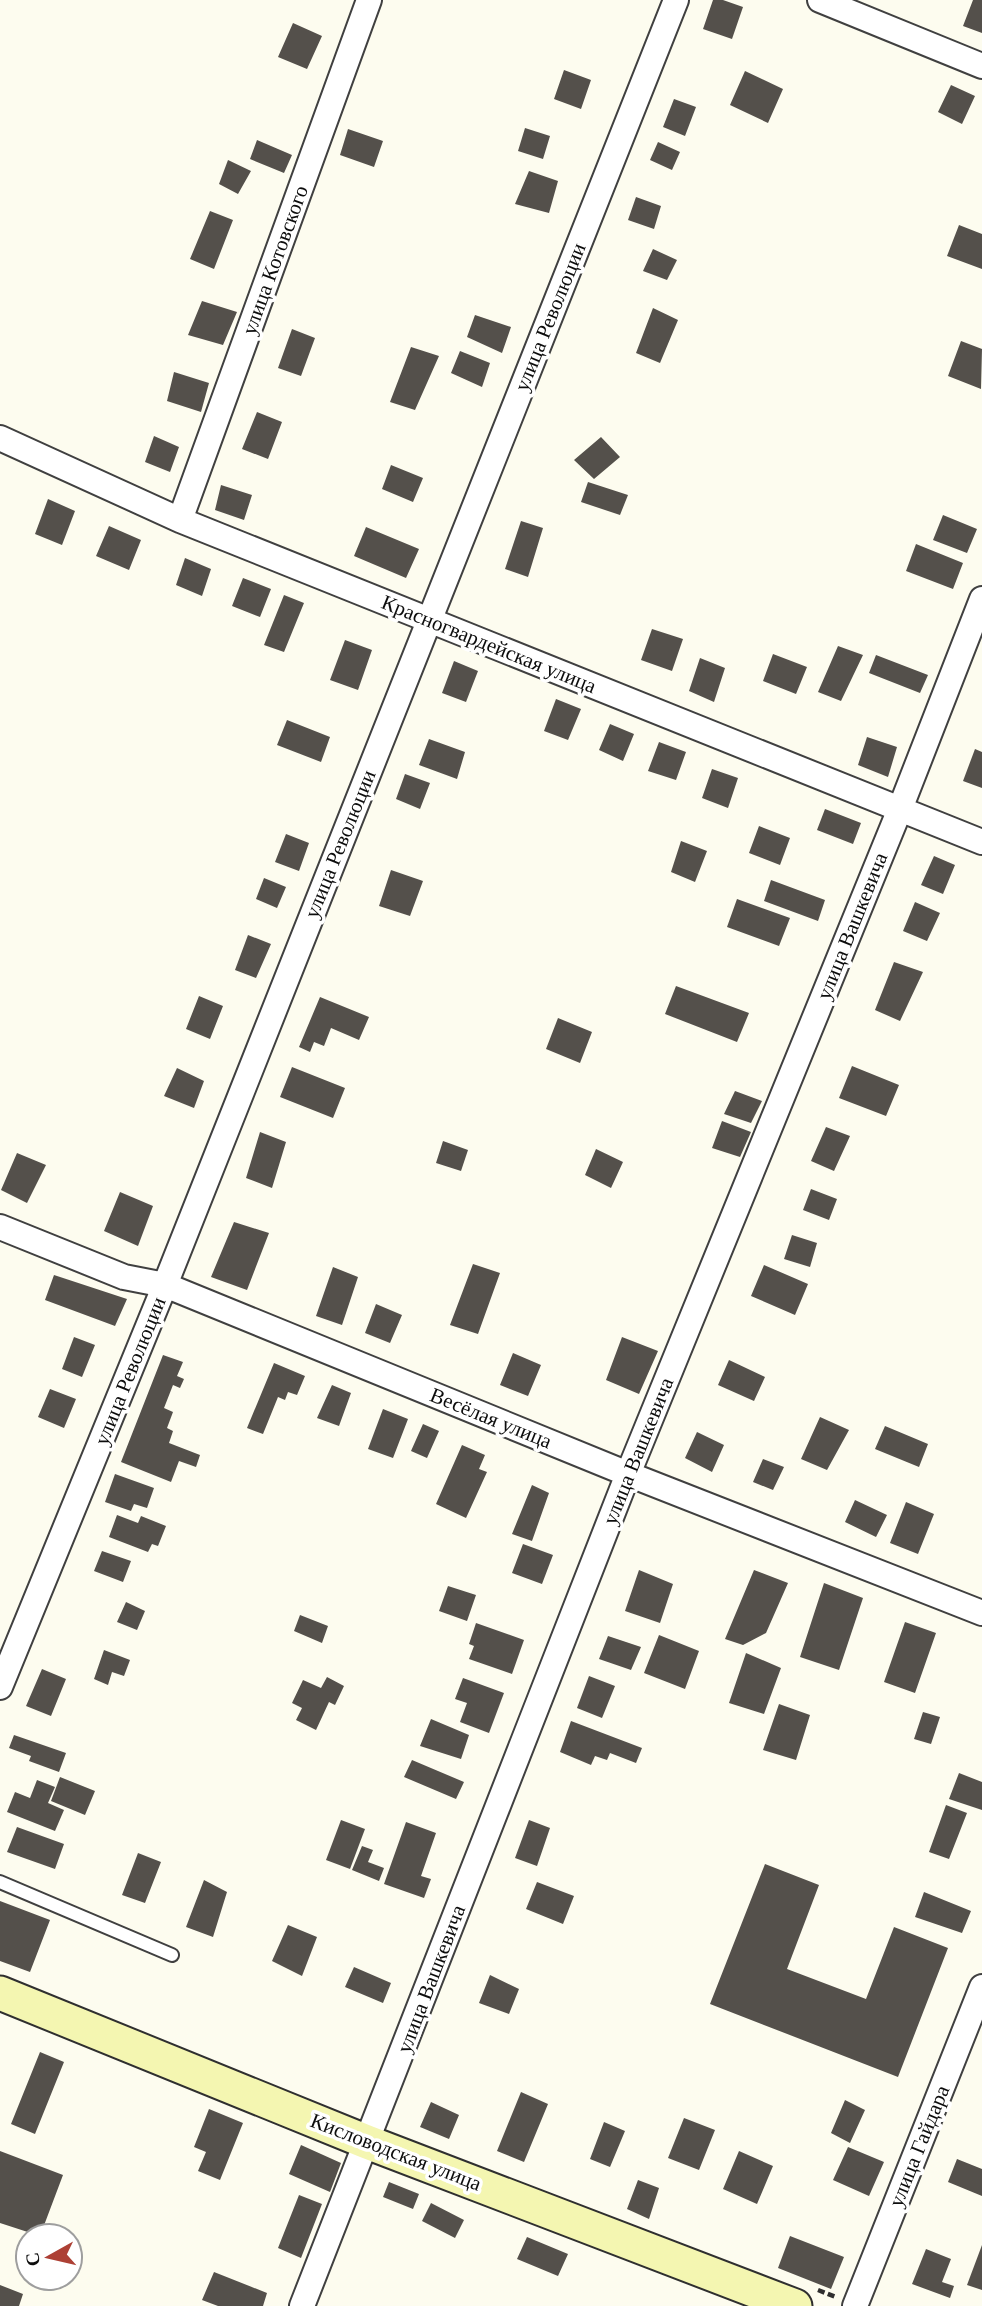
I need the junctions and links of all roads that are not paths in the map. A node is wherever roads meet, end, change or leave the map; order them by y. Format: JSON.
{"nodes":[{"id":1,"x":369,"y":0,"type":"edge"},
{"id":2,"x":676,"y":0,"type":"edge"},
{"id":3,"x":820,"y":0,"type":"edge"},
{"id":4,"x":982,"y":66,"type":"edge"},
{"id":5,"x":0,"y":438,"type":"edge"},
{"id":6,"x":180,"y":520,"type":"junction"},
{"id":7,"x":982,"y":599,"type":"edge"},
{"id":8,"x":429,"y":620,"type":"junction"},
{"id":9,"x":900,"y":809,"type":"junction"},
{"id":10,"x":982,"y":842,"type":"edge"},
{"id":11,"x":0,"y":1227,"type":"edge"},
{"id":12,"x":165,"y":1285,"type":"junction"},
{"id":13,"x":628,"y":1474,"type":"junction"},
{"id":14,"x":982,"y":1613,"type":"edge"},
{"id":15,"x":0,"y":1687,"type":"edge"},
{"id":16,"x":0,"y":1882,"type":"edge"},
{"id":17,"x":172,"y":1955,"type":"dead end"},
{"id":18,"x":982,"y":1987,"type":"edge"},
{"id":19,"x":0,"y":1993,"type":"edge"},
{"id":20,"x":367,"y":2141,"type":"junction"},
{"id":21,"x":302,"y":2306,"type":"edge"},
{"id":22,"x":795,"y":2306,"type":"edge"},
{"id":23,"x":855,"y":2306,"type":"edge"}],
"edges":[{"from":1,"to":6,"type":"street","name":"улица Котовского"},
{"from":2,"to":8,"type":"street","name":"улица Революции"},
{"from":3,"to":4,"type":"street"},
{"from":5,"to":6,"type":"street","name":"Красногвардейская улица"},
{"from":6,"to":8,"type":"street","name":"Красногвардейская улица"},
{"from":7,"to":9,"type":"street","name":"улица Вашкевича"},
{"from":8,"to":9,"type":"street","name":"Красногвардейская улица"},
{"from":8,"to":12,"type":"street","name":"улица Революции"},
{"from":9,"to":10,"type":"street","name":"Красногвардейская улица"},
{"from":9,"to":13,"type":"street","name":"улица Вашкевича"},
{"from":11,"to":12,"type":"street","name":"Весёлая улица"},
{"from":12,"to":13,"type":"street","name":"Весёлая улица"},
{"from":12,"to":15,"type":"street","name":"улица Революции"},
{"from":13,"to":14,"type":"street","name":"Весёлая улица"},
{"from":13,"to":20,"type":"street","name":"улица Вашкевича"},
{"from":16,"to":17,"type":"lane"},
{"from":18,"to":23,"type":"street","name":"улица Гайдара"},
{"from":19,"to":20,"type":"main road","name":"Кисловодская улица"},
{"from":20,"to":21,"type":"street","name":"улица Вашкевича"},
{"from":20,"to":22,"type":"main road","name":"Кисловодская улица"}]}
